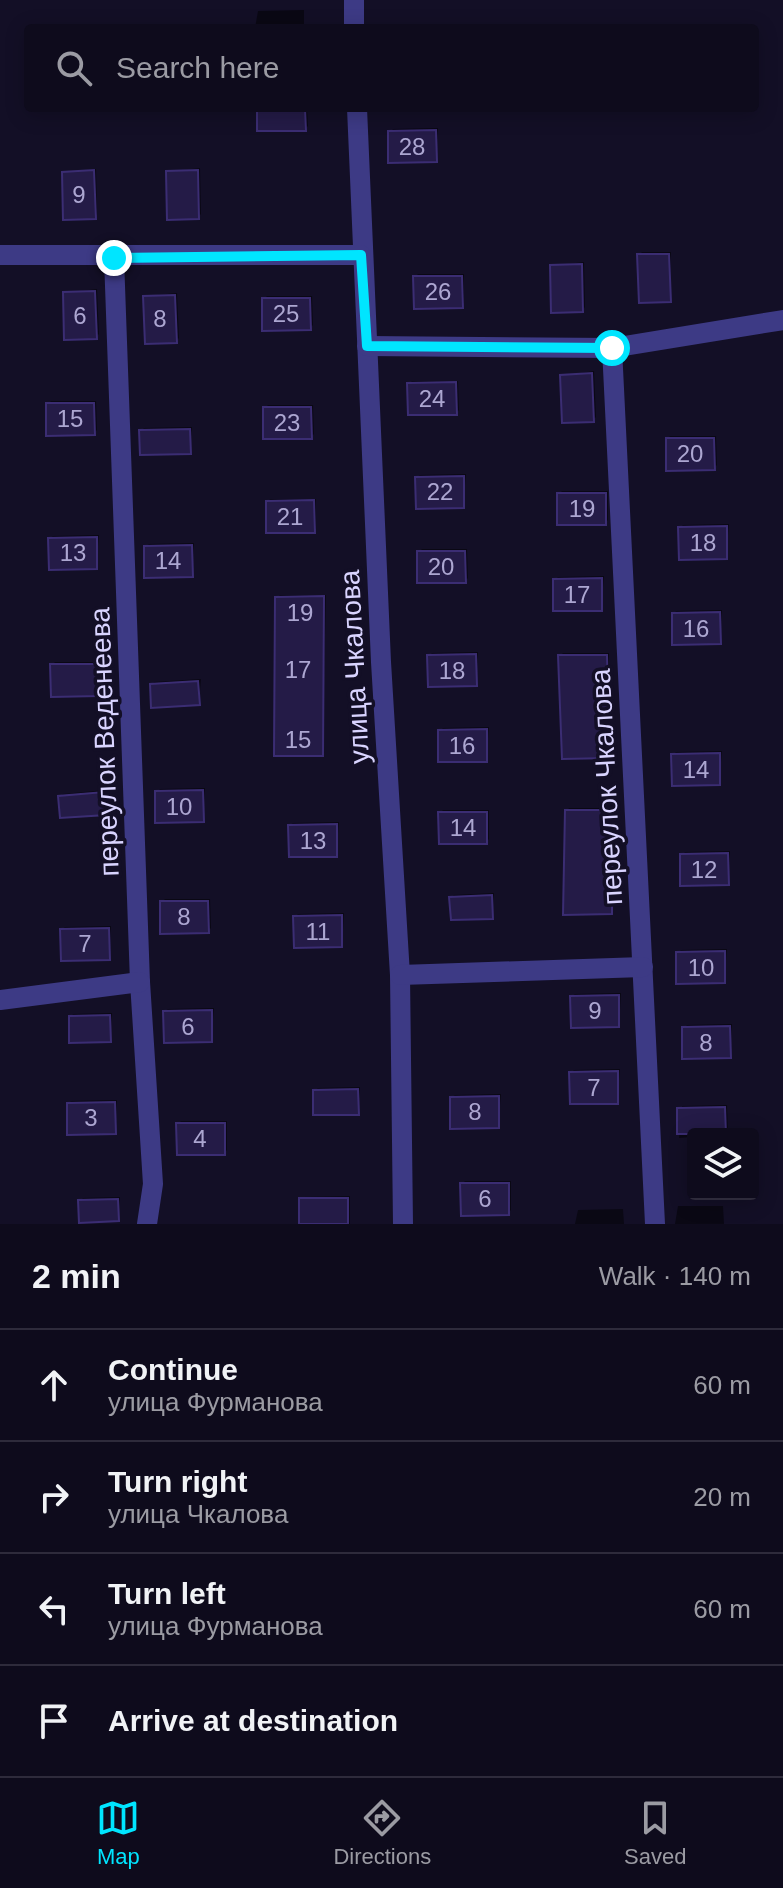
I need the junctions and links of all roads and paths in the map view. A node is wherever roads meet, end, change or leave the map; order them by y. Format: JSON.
{"nodes":[{"id":1,"x":354,"y":0,"type":"edge"},
{"id":2,"x":354,"y":24,"type":"edge"},
{"id":3,"x":357,"y":112,"type":"edge"},
{"id":4,"x":0,"y":255,"type":"edge"},
{"id":5,"x":361,"y":255,"type":"junction"},
{"id":6,"x":114,"y":258,"type":"junction"},
{"id":7,"x":783,"y":320,"type":"edge"},
{"id":8,"x":367,"y":346,"type":"junction"},
{"id":9,"x":612,"y":348,"type":"junction"},
{"id":10,"x":643,"y":967,"type":"junction"},
{"id":11,"x":400,"y":975,"type":"junction"},
{"id":12,"x":140,"y":982,"type":"junction"},
{"id":13,"x":0,"y":1000,"type":"edge"},
{"id":14,"x":147,"y":1224,"type":"edge"},
{"id":15,"x":403,"y":1224,"type":"edge"},
{"id":16,"x":655,"y":1224,"type":"edge"}],
"edges":[{"from":1,"to":2,"type":"street"},
{"from":3,"to":5,"type":"street","name":"улица Чкалова"},
{"from":4,"to":6,"type":"street"},
{"from":5,"to":6,"type":"street"},
{"from":5,"to":8,"type":"street","name":"улица Чкалова"},
{"from":6,"to":12,"type":"street","name":"переулок Веденеева"},
{"from":7,"to":9,"type":"street"},
{"from":8,"to":9,"type":"street"},
{"from":8,"to":11,"type":"street","name":"улица Чкалова"},
{"from":9,"to":10,"type":"street","name":"переулок Чкалова"},
{"from":10,"to":11,"type":"street"},
{"from":10,"to":16,"type":"street","name":"переулок Чкалова"},
{"from":11,"to":15,"type":"street","name":"улица Чкалова"},
{"from":12,"to":13,"type":"street"},
{"from":12,"to":14,"type":"street","name":"переулок Веденеева"}]}
